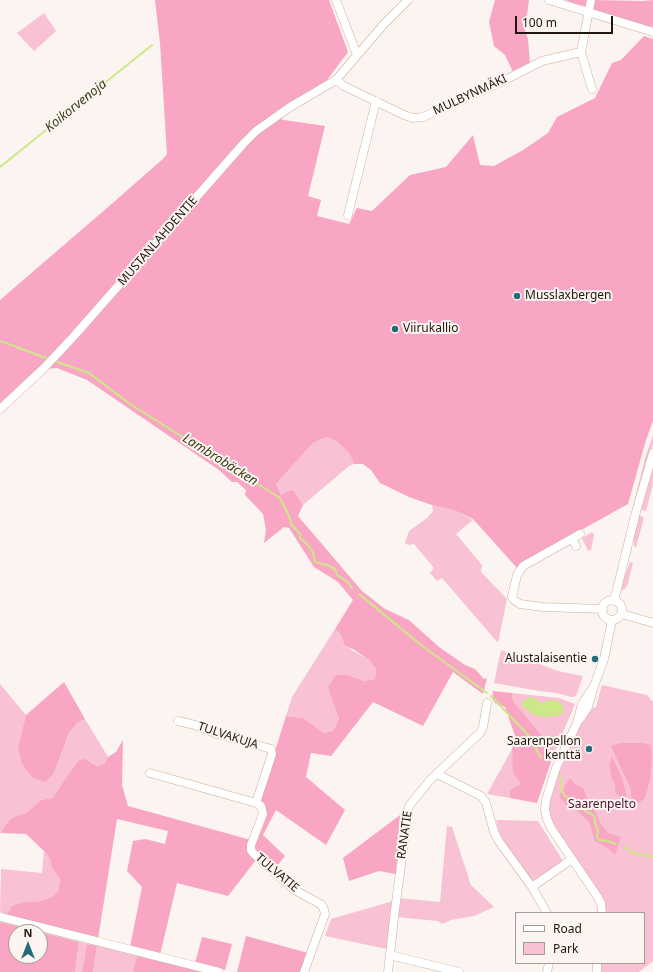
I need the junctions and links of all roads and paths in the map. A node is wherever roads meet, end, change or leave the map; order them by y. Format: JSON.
{"nodes":[{"id":1,"x":336,"y":0,"type":"edge"},
{"id":2,"x":408,"y":0,"type":"edge"},
{"id":3,"x":549,"y":0,"type":"edge"},
{"id":4,"x":590,"y":0,"type":"edge"},
{"id":5,"x":589,"y":12,"type":"junction"},
{"id":6,"x":653,"y":32,"type":"edge"},
{"id":7,"x":581,"y":52,"type":"junction"},
{"id":8,"x":357,"y":55,"type":"junction"},
{"id":9,"x":336,"y":80,"type":"junction"},
{"id":10,"x":592,"y":89,"type":"dead end"},
{"id":11,"x":376,"y":101,"type":"junction"},
{"id":12,"x":348,"y":215,"type":"dead end"},
{"id":13,"x":0,"y":409,"type":"edge"},
{"id":14,"x":653,"y":454,"type":"edge"},
{"id":15,"x":580,"y":534,"type":"dead end"},
{"id":16,"x":572,"y":539,"type":"junction"},
{"id":17,"x":576,"y":546,"type":"dead end"},
{"id":18,"x":614,"y":601,"type":"junction"},
{"id":19,"x":603,"y":609,"type":"junction"},
{"id":20,"x":622,"y":614,"type":"junction"},
{"id":21,"x":612,"y":620,"type":"junction"},
{"id":22,"x":653,"y":623,"type":"edge"},
{"id":23,"x":487,"y":703,"type":"dead end"},
{"id":24,"x":178,"y":721,"type":"dead end"},
{"id":25,"x":150,"y":773,"type":"dead end"},
{"id":26,"x":437,"y":774,"type":"junction"},
{"id":27,"x":256,"y":803,"type":"junction"},
{"id":28,"x":572,"y":860,"type":"junction"},
{"id":29,"x":532,"y":887,"type":"junction"},
{"id":30,"x":546,"y":912,"type":"edge"},
{"id":31,"x":602,"y":912,"type":"edge"},
{"id":32,"x":0,"y":917,"type":"edge"},
{"id":33,"x":390,"y":955,"type":"junction"},
{"id":34,"x":219,"y":972,"type":"edge"},
{"id":35,"x":304,"y":972,"type":"edge"},
{"id":36,"x":388,"y":972,"type":"edge"},
{"id":37,"x":459,"y":972,"type":"edge"}],
"edges":[{"from":1,"to":8,"type":"street"},
{"from":2,"to":8,"type":"street"},
{"from":3,"to":5,"type":"street"},
{"from":4,"to":5,"type":"street"},
{"from":5,"to":6,"type":"street"},
{"from":5,"to":7,"type":"street"},
{"from":7,"to":10,"type":"street"},
{"from":7,"to":11,"type":"street","name":"MULBYNMÄKI"},
{"from":8,"to":9,"type":"street"},
{"from":9,"to":11,"type":"street","name":"MULBYNMÄKI"},
{"from":9,"to":13,"type":"street","name":"MUSTANLAHDENTIE"},
{"from":11,"to":12,"type":"street"},
{"from":14,"to":18,"type":"street"},
{"from":15,"to":16,"type":"street"},
{"from":16,"to":17,"type":"street"},
{"from":16,"to":19,"type":"street"},
{"from":18,"to":19,"type":"street"},
{"from":18,"to":20,"type":"street"},
{"from":19,"to":21,"type":"street"},
{"from":20,"to":21,"type":"street"},
{"from":20,"to":22,"type":"street"},
{"from":21,"to":28,"type":"street"},
{"from":23,"to":26,"type":"street","name":"RANATIE"},
{"from":24,"to":27,"type":"street","name":"TULVAKUJA"},
{"from":25,"to":27,"type":"street"},
{"from":26,"to":29,"type":"street"},
{"from":26,"to":33,"type":"street","name":"RANATIE"},
{"from":27,"to":35,"type":"street","name":"TULVATIE"},
{"from":28,"to":29,"type":"street"},
{"from":28,"to":31,"type":"street"},
{"from":29,"to":30,"type":"street"},
{"from":32,"to":34,"type":"street"},
{"from":33,"to":36,"type":"street","name":"RANATIE"},
{"from":33,"to":37,"type":"street"}]}
